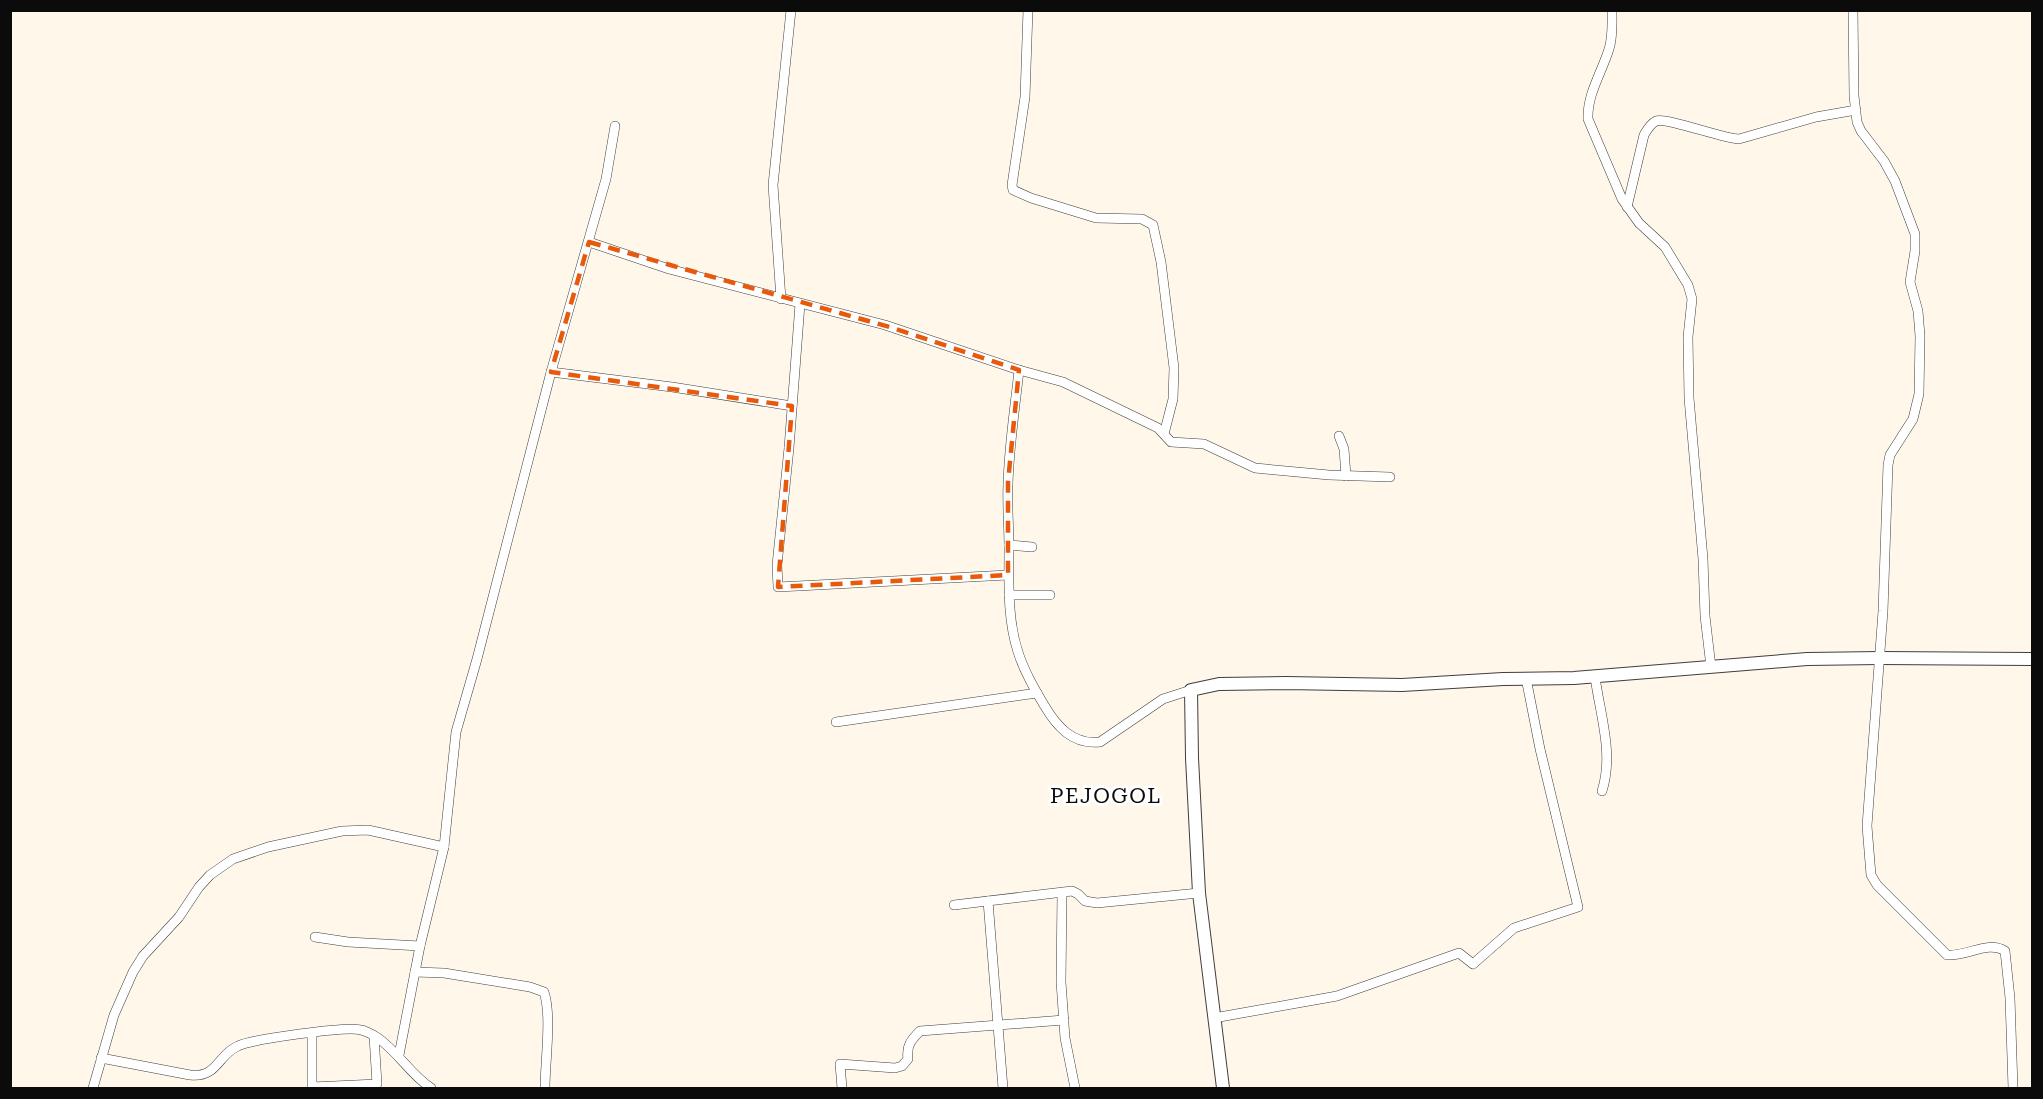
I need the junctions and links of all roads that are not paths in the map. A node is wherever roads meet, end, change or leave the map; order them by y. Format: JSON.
{"nodes":[{"id":1,"x":791,"y":10,"type":"edge"},
{"id":2,"x":1028,"y":10,"type":"edge"},
{"id":3,"x":1612,"y":10,"type":"edge"},
{"id":4,"x":1853,"y":10,"type":"edge"},
{"id":5,"x":1856,"y":110,"type":"junction"},
{"id":6,"x":615,"y":126,"type":"dead end"},
{"id":7,"x":1628,"y":207,"type":"junction"},
{"id":8,"x":589,"y":242,"type":"junction"},
{"id":9,"x":781,"y":299,"type":"junction"},
{"id":10,"x":800,"y":304,"type":"junction"},
{"id":11,"x":1019,"y":370,"type":"junction"},
{"id":12,"x":551,"y":372,"type":"junction"},
{"id":13,"x":792,"y":406,"type":"junction"},
{"id":14,"x":1164,"y":434,"type":"junction"},
{"id":15,"x":1340,"y":436,"type":"dead end"},
{"id":16,"x":1346,"y":476,"type":"junction"},
{"id":17,"x":1390,"y":477,"type":"dead end"},
{"id":18,"x":1009,"y":545,"type":"junction"},
{"id":19,"x":1032,"y":547,"type":"dead end"},
{"id":20,"x":1008,"y":575,"type":"junction"},
{"id":21,"x":1009,"y":595,"type":"junction"},
{"id":22,"x":1050,"y":595,"type":"dead end"},
{"id":23,"x":1881,"y":658,"type":"junction"},
{"id":24,"x":2032,"y":659,"type":"edge"},
{"id":25,"x":1711,"y":667,"type":"junction"},
{"id":26,"x":1595,"y":677,"type":"junction"},
{"id":27,"x":1526,"y":678,"type":"junction"},
{"id":28,"x":1191,"y":690,"type":"junction"},
{"id":29,"x":1037,"y":693,"type":"junction"},
{"id":30,"x":836,"y":722,"type":"dead end"},
{"id":31,"x":1602,"y":791,"type":"dead end"},
{"id":32,"x":444,"y":847,"type":"junction"},
{"id":33,"x":1062,"y":893,"type":"junction"},
{"id":34,"x":1199,"y":893,"type":"junction"},
{"id":35,"x":988,"y":901,"type":"junction"},
{"id":36,"x":954,"y":905,"type":"dead end"},
{"id":37,"x":315,"y":938,"type":"dead end"},
{"id":38,"x":420,"y":946,"type":"junction"},
{"id":39,"x":415,"y":972,"type":"junction"},
{"id":40,"x":1214,"y":1018,"type":"junction"},
{"id":41,"x":1064,"y":1020,"type":"junction"},
{"id":42,"x":998,"y":1026,"type":"junction"},
{"id":43,"x":312,"y":1033,"type":"junction"},
{"id":44,"x":374,"y":1036,"type":"junction"},
{"id":45,"x":399,"y":1055,"type":"junction"},
{"id":46,"x":100,"y":1058,"type":"junction"},
{"id":47,"x":93,"y":1089,"type":"edge"},
{"id":48,"x":431,"y":1089,"type":"edge"},
{"id":49,"x":545,"y":1089,"type":"edge"},
{"id":50,"x":842,"y":1089,"type":"edge"},
{"id":51,"x":1003,"y":1089,"type":"edge"},
{"id":52,"x":1075,"y":1089,"type":"edge"},
{"id":53,"x":1223,"y":1089,"type":"edge"},
{"id":54,"x":2013,"y":1089,"type":"edge"}],
"edges":[{"from":1,"to":9,"type":"street"},
{"from":2,"to":14,"type":"street"},
{"from":3,"to":7,"type":"street"},
{"from":4,"to":5,"type":"street"},
{"from":5,"to":7,"type":"street"},
{"from":5,"to":23,"type":"street"},
{"from":6,"to":8,"type":"street"},
{"from":7,"to":25,"type":"street"},
{"from":8,"to":9,"type":"street"},
{"from":8,"to":12,"type":"street"},
{"from":9,"to":10,"type":"street"},
{"from":10,"to":11,"type":"street"},
{"from":10,"to":13,"type":"street"},
{"from":11,"to":14,"type":"street"},
{"from":11,"to":18,"type":"street"},
{"from":12,"to":13,"type":"street"},
{"from":12,"to":32,"type":"street"},
{"from":13,"to":20,"type":"street"},
{"from":14,"to":16,"type":"street"},
{"from":15,"to":16,"type":"street"},
{"from":16,"to":17,"type":"street"},
{"from":18,"to":19,"type":"street"},
{"from":18,"to":20,"type":"street"},
{"from":20,"to":21,"type":"street"},
{"from":21,"to":22,"type":"street"},
{"from":21,"to":29,"type":"street"},
{"from":23,"to":24,"type":"street"},
{"from":23,"to":25,"type":"street"},
{"from":23,"to":54,"type":"street"},
{"from":25,"to":26,"type":"street"},
{"from":26,"to":27,"type":"street"},
{"from":26,"to":31,"type":"street"},
{"from":27,"to":28,"type":"street"},
{"from":27,"to":40,"type":"street"},
{"from":28,"to":29,"type":"street"},
{"from":28,"to":34,"type":"street"},
{"from":29,"to":30,"type":"street"},
{"from":32,"to":38,"type":"street"},
{"from":32,"to":46,"type":"street"},
{"from":33,"to":34,"type":"street"},
{"from":33,"to":35,"type":"street"},
{"from":33,"to":41,"type":"street"},
{"from":34,"to":40,"type":"street"},
{"from":35,"to":36,"type":"street"},
{"from":35,"to":42,"type":"street"},
{"from":37,"to":38,"type":"street"},
{"from":38,"to":39,"type":"street"},
{"from":39,"to":45,"type":"street"},
{"from":39,"to":49,"type":"street"},
{"from":40,"to":53,"type":"street"},
{"from":41,"to":42,"type":"street"},
{"from":41,"to":52,"type":"street"},
{"from":42,"to":50,"type":"street"},
{"from":42,"to":51,"type":"street"},
{"from":43,"to":44,"type":"street"},
{"from":43,"to":44,"type":"street"},
{"from":43,"to":46,"type":"street"},
{"from":44,"to":45,"type":"street"},
{"from":45,"to":48,"type":"street"},
{"from":46,"to":47,"type":"street"}]}
